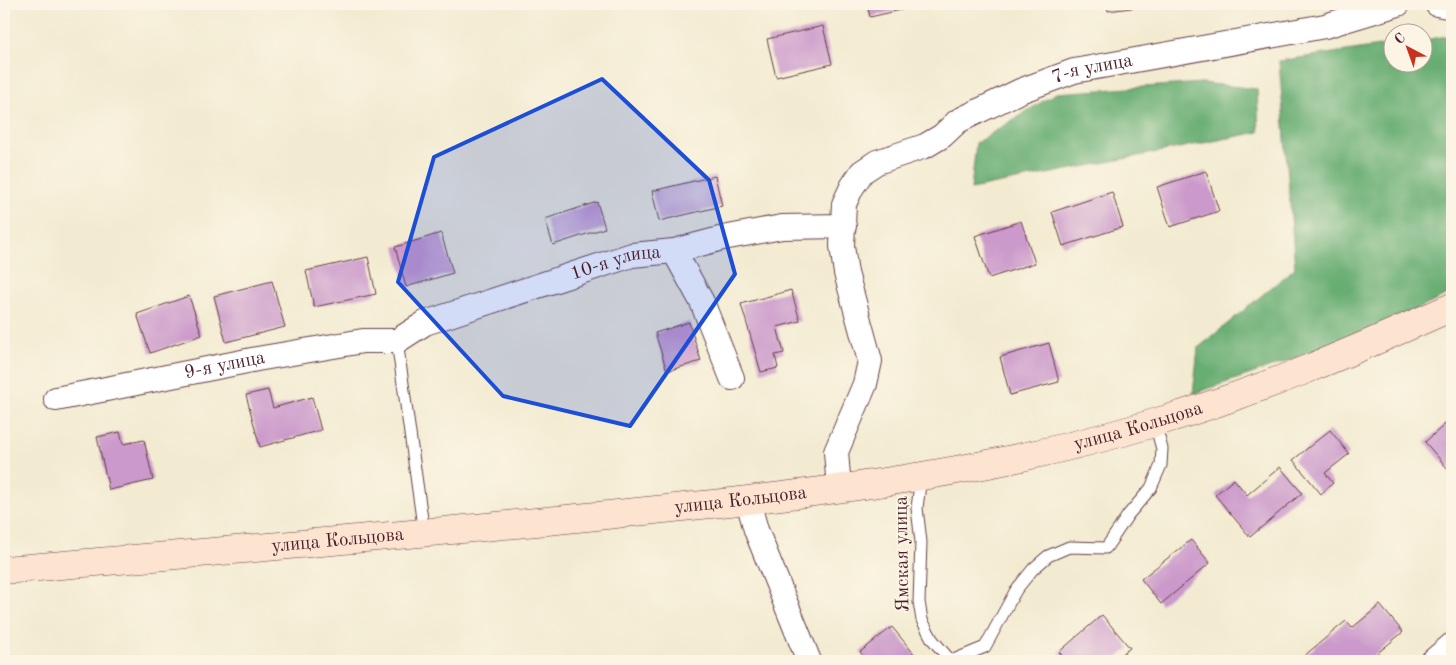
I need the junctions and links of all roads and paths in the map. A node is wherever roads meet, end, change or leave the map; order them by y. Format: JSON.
{"nodes":[{"id":1,"x":1398,"y":4,"type":"edge"},
{"id":2,"x":1436,"y":4,"type":"edge"},
{"id":3,"x":1452,"y":7,"type":"edge"},
{"id":4,"x":844,"y":226,"type":"junction"},
{"id":5,"x":674,"y":251,"type":"junction"},
{"id":6,"x":1452,"y":307,"type":"edge"},
{"id":7,"x":397,"y":341,"type":"junction"},
{"id":8,"x":732,"y":378,"type":"dead end"},
{"id":9,"x":56,"y":399,"type":"dead end"},
{"id":10,"x":1155,"y":423,"type":"junction"},
{"id":11,"x":921,"y":475,"type":"junction"},
{"id":12,"x":839,"y":488,"type":"junction"},
{"id":13,"x":748,"y":501,"type":"junction"},
{"id":14,"x":424,"y":533,"type":"junction"},
{"id":15,"x":4,"y":570,"type":"edge"},
{"id":16,"x":1452,"y":645,"type":"edge"},
{"id":17,"x":810,"y":661,"type":"edge"},
{"id":18,"x":1433,"y":661,"type":"edge"}],
"edges":[{"from":1,"to":4,"type":"street","name":"7-я улица"},
{"from":2,"to":3,"type":"street"},
{"from":4,"to":5,"type":"street","name":"10-я улица"},
{"from":4,"to":12,"type":"street","name":"7-я улица"},
{"from":5,"to":7,"type":"street","name":"10-я улица"},
{"from":5,"to":8,"type":"street"},
{"from":6,"to":10,"type":"main road","name":"улица Кольцова"},
{"from":7,"to":9,"type":"street","name":"9-я улица"},
{"from":7,"to":14,"type":"lane"},
{"from":10,"to":11,"type":"main road","name":"улица Кольцова"},
{"from":10,"to":11,"type":"lane","name":"Ямская улица"},
{"from":11,"to":12,"type":"main road","name":"улица Кольцова"},
{"from":12,"to":13,"type":"main road","name":"улица Кольцова"},
{"from":13,"to":14,"type":"main road","name":"улица Кольцова"},
{"from":13,"to":17,"type":"street"},
{"from":14,"to":15,"type":"main road","name":"улица Кольцова"},
{"from":16,"to":18,"type":"street"}]}
